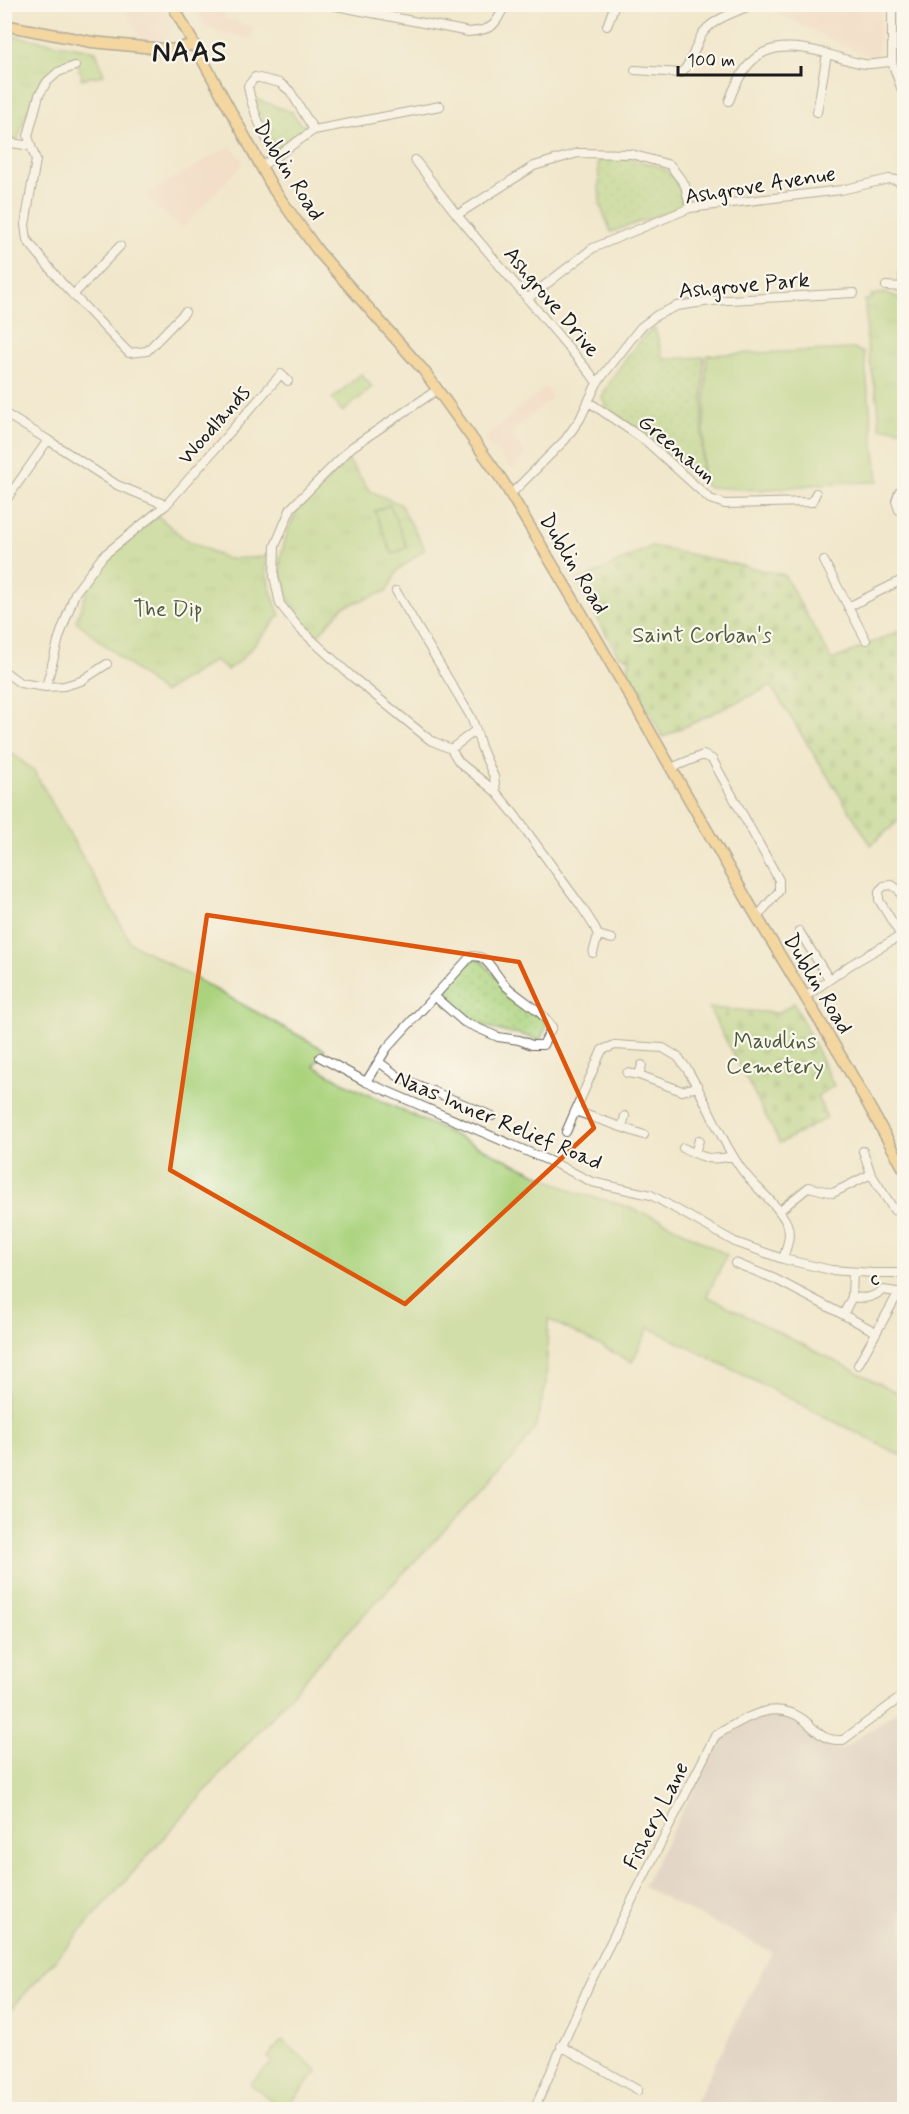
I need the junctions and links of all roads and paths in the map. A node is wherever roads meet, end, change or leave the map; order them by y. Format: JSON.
{"nodes":[{"id":1,"x":172,"y":4,"type":"edge"},
{"id":2,"x":326,"y":4,"type":"edge"},
{"id":3,"x":505,"y":4,"type":"edge"},
{"id":4,"x":615,"y":4,"type":"edge"},
{"id":5,"x":754,"y":4,"type":"edge"},
{"id":6,"x":892,"y":4,"type":"edge"},
{"id":7,"x":4,"y":25,"type":"edge"},
{"id":8,"x":607,"y":26,"type":"dead end"},
{"id":9,"x":193,"y":44,"type":"junction"},
{"id":10,"x":827,"y":54,"type":"junction"},
{"id":11,"x":892,"y":62,"type":"junction"},
{"id":12,"x":75,"y":66,"type":"dead end"},
{"id":13,"x":635,"y":70,"type":"dead end"},
{"id":14,"x":904,"y":96,"type":"edge"},
{"id":15,"x":729,"y":101,"type":"dead end"},
{"id":16,"x":440,"y":106,"type":"dead end"},
{"id":17,"x":817,"y":112,"type":"dead end"},
{"id":18,"x":314,"y":130,"type":"junction"},
{"id":19,"x":4,"y":142,"type":"edge"},
{"id":20,"x":31,"y":146,"type":"junction"},
{"id":21,"x":276,"y":157,"type":"junction"},
{"id":22,"x":415,"y":160,"type":"dead end"},
{"id":23,"x":262,"y":166,"type":"junction"},
{"id":24,"x":690,"y":208,"type":"junction"},
{"id":25,"x":457,"y":215,"type":"junction"},
{"id":26,"x":120,"y":246,"type":"dead end"},
{"id":27,"x":886,"y":286,"type":"dead end"},
{"id":28,"x":903,"y":287,"type":"edge"},
{"id":29,"x":854,"y":293,"type":"dead end"},
{"id":30,"x":73,"y":295,"type":"junction"},
{"id":31,"x":527,"y":299,"type":"junction"},
{"id":32,"x":903,"y":301,"type":"edge"},
{"id":33,"x":185,"y":312,"type":"dead end"},
{"id":34,"x":288,"y":381,"type":"dead end"},
{"id":35,"x":597,"y":382,"type":"junction"},
{"id":36,"x":437,"y":390,"type":"junction"},
{"id":37,"x":589,"y":402,"type":"junction"},
{"id":38,"x":4,"y":413,"type":"edge"},
{"id":39,"x":48,"y":440,"type":"junction"},
{"id":40,"x":904,"y":490,"type":"edge"},
{"id":41,"x":816,"y":493,"type":"dead end"},
{"id":42,"x":511,"y":494,"type":"junction"},
{"id":43,"x":4,"y":503,"type":"edge"},
{"id":44,"x":166,"y":505,"type":"junction"},
{"id":45,"x":899,"y":510,"type":"dead end"},
{"id":46,"x":824,"y":561,"type":"dead end"},
{"id":47,"x":904,"y":579,"type":"edge"},
{"id":48,"x":396,"y":591,"type":"dead end"},
{"id":49,"x":848,"y":608,"type":"junction"},
{"id":50,"x":866,"y":640,"type":"dead end"},
{"id":51,"x":107,"y":664,"type":"dead end"},
{"id":52,"x":4,"y":671,"type":"edge"},
{"id":53,"x":46,"y":687,"type":"junction"},
{"id":54,"x":476,"y":730,"type":"junction"},
{"id":55,"x":451,"y":749,"type":"junction"},
{"id":56,"x":671,"y":768,"type":"junction"},
{"id":57,"x":496,"y":792,"type":"junction"},
{"id":58,"x":904,"y":901,"type":"edge"},
{"id":59,"x":757,"y":918,"type":"junction"},
{"id":60,"x":799,"y":931,"type":"dead end"},
{"id":61,"x":598,"y":935,"type":"junction"},
{"id":62,"x":903,"y":935,"type":"edge"},
{"id":63,"x":612,"y":939,"type":"dead end"},
{"id":64,"x":593,"y":953,"type":"dead end"},
{"id":65,"x":829,"y":980,"type":"junction"},
{"id":66,"x":435,"y":996,"type":"junction"},
{"id":67,"x":805,"y":997,"type":"junction"},
{"id":68,"x":320,"y":1058,"type":"dead end"},
{"id":69,"x":379,"y":1062,"type":"junction"},
{"id":70,"x":627,"y":1073,"type":"dead end"},
{"id":71,"x":366,"y":1082,"type":"junction"},
{"id":72,"x":698,"y":1086,"type":"junction"},
{"id":73,"x":575,"y":1111,"type":"junction"},
{"id":74,"x":492,"y":1116,"type":"dead end"},
{"id":75,"x":625,"y":1116,"type":"dead end"},
{"id":76,"x":622,"y":1127,"type":"junction"},
{"id":77,"x":566,"y":1132,"type":"dead end"},
{"id":78,"x":644,"y":1135,"type":"dead end"},
{"id":79,"x":699,"y":1140,"type":"dead end"},
{"id":80,"x":683,"y":1148,"type":"dead end"},
{"id":81,"x":863,"y":1151,"type":"dead end"},
{"id":82,"x":694,"y":1153,"type":"junction"},
{"id":83,"x":732,"y":1156,"type":"junction"},
{"id":84,"x":904,"y":1169,"type":"edge"},
{"id":85,"x":871,"y":1174,"type":"junction"},
{"id":86,"x":894,"y":1210,"type":"dead end"},
{"id":87,"x":779,"y":1211,"type":"junction"},
{"id":88,"x":783,"y":1260,"type":"junction"},
{"id":89,"x":735,"y":1263,"type":"dead end"},
{"id":90,"x":853,"y":1272,"type":"junction"},
{"id":91,"x":904,"y":1273,"type":"edge"},
{"id":92,"x":902,"y":1292,"type":"edge"},
{"id":93,"x":852,"y":1297,"type":"junction"},
{"id":94,"x":843,"y":1315,"type":"junction"},
{"id":95,"x":876,"y":1332,"type":"junction"},
{"id":96,"x":858,"y":1365,"type":"dead end"},
{"id":97,"x":904,"y":1695,"type":"edge"},
{"id":98,"x":561,"y":2046,"type":"junction"},
{"id":99,"x":638,"y":2090,"type":"dead end"},
{"id":100,"x":534,"y":2109,"type":"edge"}],
"edges":[{"from":1,"to":9,"type":"main road","name":"Dublin Road"},
{"from":2,"to":3,"type":"street"},
{"from":4,"to":8,"type":"street"},
{"from":5,"to":13,"type":"street"},
{"from":6,"to":11,"type":"street"},
{"from":7,"to":9,"type":"main road"},
{"from":9,"to":23,"type":"main road","name":"Dublin Road"},
{"from":10,"to":11,"type":"street"},
{"from":10,"to":15,"type":"street"},
{"from":10,"to":17,"type":"street"},
{"from":11,"to":14,"type":"street"},
{"from":12,"to":20,"type":"street"},
{"from":16,"to":18,"type":"street"},
{"from":18,"to":21,"type":"street"},
{"from":18,"to":21,"type":"street"},
{"from":19,"to":20,"type":"street"},
{"from":20,"to":30,"type":"street"},
{"from":21,"to":23,"type":"street"},
{"from":22,"to":25,"type":"street","name":"Ashgrove Drive"},
{"from":23,"to":36,"type":"main road","name":"Dublin Road"},
{"from":24,"to":25,"type":"street"},
{"from":24,"to":28,"type":"street","name":"Ashgrove Avenue"},
{"from":24,"to":31,"type":"street","name":"Ashgrove Avenue"},
{"from":25,"to":31,"type":"street","name":"Ashgrove Drive"},
{"from":26,"to":30,"type":"street"},
{"from":27,"to":28,"type":"street"},
{"from":28,"to":32,"type":"street","name":"Ashgrove Avenue"},
{"from":29,"to":35,"type":"street","name":"Ashgrove Park"},
{"from":30,"to":33,"type":"street"},
{"from":31,"to":35,"type":"street","name":"Ashgrove Drive"},
{"from":34,"to":44,"type":"street","name":"Woodlands"},
{"from":35,"to":37,"type":"street","name":"Ashgrove Drive"},
{"from":36,"to":42,"type":"main road","name":"Dublin Road"},
{"from":36,"to":55,"type":"street"},
{"from":37,"to":41,"type":"street","name":"Greenaun"},
{"from":37,"to":42,"type":"street","name":"Ashgrove Drive"},
{"from":38,"to":39,"type":"street"},
{"from":39,"to":43,"type":"street"},
{"from":39,"to":44,"type":"street"},
{"from":40,"to":45,"type":"street"},
{"from":42,"to":56,"type":"main road","name":"Dublin Road"},
{"from":44,"to":53,"type":"street","name":"Woodlands"},
{"from":46,"to":49,"type":"street"},
{"from":47,"to":49,"type":"street"},
{"from":48,"to":54,"type":"street"},
{"from":49,"to":50,"type":"street"},
{"from":51,"to":53,"type":"street"},
{"from":52,"to":53,"type":"street"},
{"from":54,"to":55,"type":"street"},
{"from":54,"to":57,"type":"street"},
{"from":55,"to":57,"type":"street"},
{"from":56,"to":59,"type":"main road","name":"Dublin Road"},
{"from":56,"to":59,"type":"street"},
{"from":57,"to":61,"type":"street"},
{"from":58,"to":62,"type":"street"},
{"from":59,"to":67,"type":"main road","name":"Dublin Road"},
{"from":60,"to":65,"type":"street"},
{"from":61,"to":63,"type":"street"},
{"from":61,"to":64,"type":"street"},
{"from":62,"to":65,"type":"street"},
{"from":65,"to":67,"type":"street"},
{"from":66,"to":66,"type":"street"},
{"from":66,"to":69,"type":"street"},
{"from":67,"to":84,"type":"main road","name":"Dublin Road"},
{"from":68,"to":71,"type":"street","name":"Naas Inner Relief Road"},
{"from":69,"to":71,"type":"street"},
{"from":69,"to":74,"type":"street"},
{"from":70,"to":72,"type":"street"},
{"from":71,"to":88,"type":"street","name":"Naas Inner Relief Road"},
{"from":72,"to":73,"type":"street"},
{"from":72,"to":83,"type":"street"},
{"from":73,"to":76,"type":"street"},
{"from":73,"to":77,"type":"street"},
{"from":75,"to":76,"type":"street"},
{"from":76,"to":78,"type":"street"},
{"from":79,"to":82,"type":"street"},
{"from":80,"to":82,"type":"street"},
{"from":81,"to":85,"type":"street"},
{"from":82,"to":83,"type":"street"},
{"from":83,"to":87,"type":"street"},
{"from":85,"to":86,"type":"street"},
{"from":85,"to":87,"type":"street"},
{"from":87,"to":88,"type":"street"},
{"from":88,"to":90,"type":"street","name":"Naas Inner Relief Road"},
{"from":89,"to":94,"type":"street"},
{"from":90,"to":91,"type":"street","name":"Naas Inner Relief Road"},
{"from":90,"to":93,"type":"street"},
{"from":92,"to":93,"type":"street","name":"c"},
{"from":92,"to":95,"type":"street"},
{"from":93,"to":94,"type":"street"},
{"from":94,"to":95,"type":"street"},
{"from":95,"to":96,"type":"street"},
{"from":97,"to":98,"type":"street","name":"Fishery Lane"},
{"from":98,"to":99,"type":"street"},
{"from":98,"to":100,"type":"street","name":"Fishery Lane"}]}
